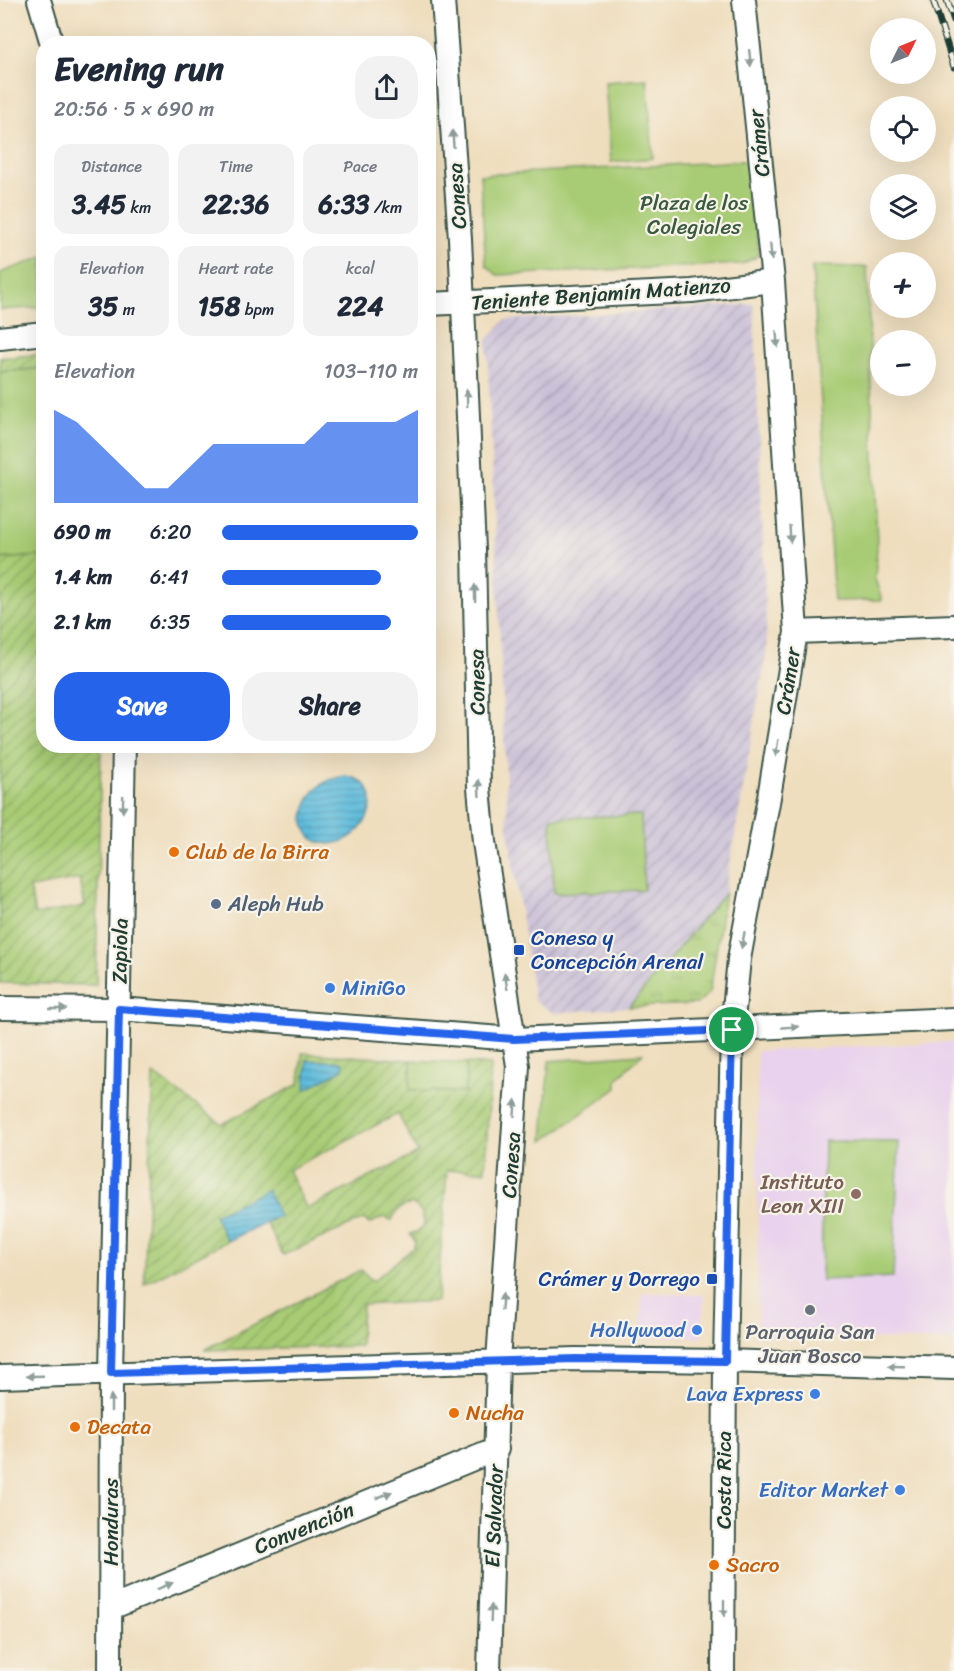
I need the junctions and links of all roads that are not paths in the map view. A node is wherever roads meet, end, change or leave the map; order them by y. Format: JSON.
{"nodes":[{"id":1,"x":39,"y":0,"type":"edge"},
{"id":2,"x":443,"y":0,"type":"edge"},
{"id":3,"x":744,"y":0,"type":"edge"},
{"id":4,"x":50,"y":36,"type":"edge"},
{"id":5,"x":773,"y":281,"type":"junction"},
{"id":6,"x":463,"y":303,"type":"junction"},
{"id":7,"x":436,"y":304,"type":"edge"},
{"id":8,"x":36,"y":334,"type":"edge"},
{"id":9,"x":0,"y":338,"type":"edge"},
{"id":10,"x":954,"y":626,"type":"edge"},
{"id":11,"x":796,"y":632,"type":"junction"},
{"id":12,"x":124,"y":753,"type":"edge"},
{"id":13,"x":0,"y":1008,"type":"edge"},
{"id":14,"x":119,"y":1009,"type":"junction"},
{"id":15,"x":954,"y":1019,"type":"edge"},
{"id":16,"x":732,"y":1030,"type":"junction"},
{"id":17,"x":514,"y":1039,"type":"junction"},
{"id":18,"x":498,"y":1361,"type":"junction"},
{"id":19,"x":725,"y":1361,"type":"junction"},
{"id":20,"x":954,"y":1368,"type":"edge"},
{"id":21,"x":111,"y":1373,"type":"junction"},
{"id":22,"x":0,"y":1377,"type":"edge"},
{"id":23,"x":496,"y":1449,"type":"junction"},
{"id":24,"x":111,"y":1608,"type":"junction"},
{"id":25,"x":110,"y":1671,"type":"edge"},
{"id":26,"x":489,"y":1671,"type":"edge"},
{"id":27,"x":723,"y":1671,"type":"edge"}],
"edges":[{"from":1,"to":4,"type":"street"},
{"from":6,"to":2,"type":"street","name":"Conesa","one_way":true},
{"from":3,"to":5,"type":"street","name":"Crámer","one_way":true},
{"from":5,"to":6,"type":"street","name":"Teniente Benjamín Matienzo"},
{"from":5,"to":11,"type":"street","name":"Crámer","one_way":true},
{"from":6,"to":7,"type":"street","name":"Teniente Benjamín Matienzo"},
{"from":17,"to":6,"type":"street","name":"Conesa","one_way":true},
{"from":8,"to":9,"type":"street"},
{"from":10,"to":11,"type":"street"},
{"from":11,"to":16,"type":"street","name":"Crámer","one_way":true},
{"from":12,"to":14,"type":"street","name":"Zapiola","one_way":true},
{"from":13,"to":14,"type":"street","one_way":true},
{"from":14,"to":17,"type":"street"},
{"from":14,"to":21,"type":"street","name":"Zapiola"},
{"from":16,"to":15,"type":"street","one_way":true},
{"from":16,"to":17,"type":"street"},
{"from":16,"to":19,"type":"street","name":"Crámer"},
{"from":18,"to":17,"type":"street","name":"Conesa","one_way":true},
{"from":18,"to":19,"type":"street"},
{"from":18,"to":21,"type":"street"},
{"from":18,"to":23,"type":"street","name":"El Salvador"},
{"from":20,"to":19,"type":"street","one_way":true},
{"from":19,"to":27,"type":"street","name":"Costa Rica","one_way":true},
{"from":21,"to":22,"type":"street","one_way":true},
{"from":24,"to":21,"type":"street","name":"Honduras","one_way":true},
{"from":24,"to":23,"type":"street","name":"Convención","one_way":true},
{"from":26,"to":23,"type":"street","name":"El Salvador","one_way":true},
{"from":24,"to":25,"type":"street","name":"Honduras"}]}
